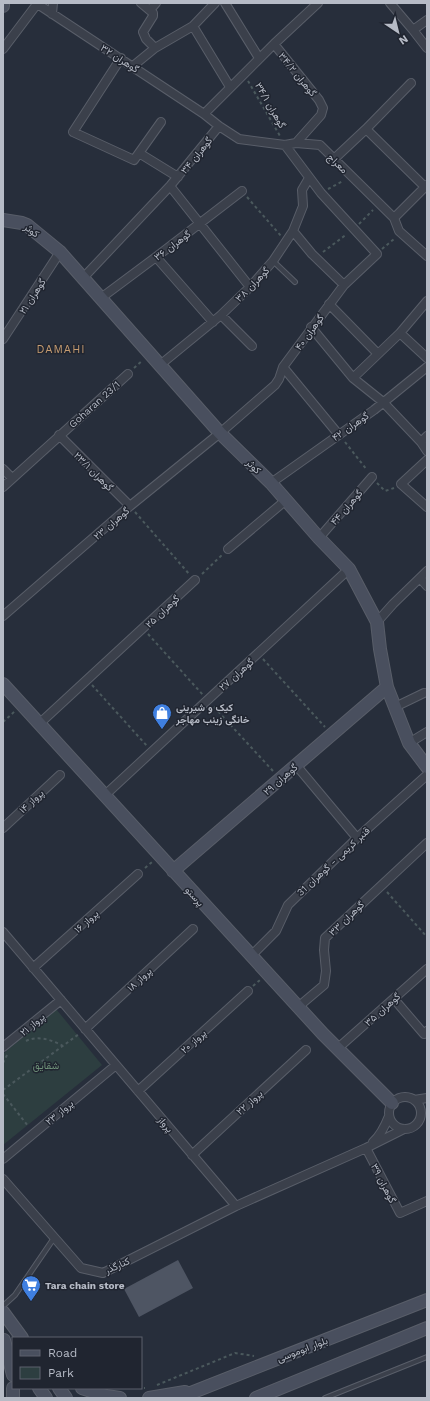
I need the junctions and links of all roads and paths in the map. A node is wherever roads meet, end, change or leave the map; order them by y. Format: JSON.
{"nodes":[{"id":1,"x":36,"y":3,"type":"edge"},
{"id":2,"x":53,"y":3,"type":"edge"},
{"id":3,"x":141,"y":3,"type":"edge"},
{"id":4,"x":156,"y":3,"type":"edge"},
{"id":5,"x":216,"y":3,"type":"edge"},
{"id":6,"x":226,"y":3,"type":"edge"},
{"id":7,"x":318,"y":3,"type":"edge"},
{"id":8,"x":390,"y":3,"type":"edge"},
{"id":9,"x":150,"y":10,"type":"junction"},
{"id":10,"x":52,"y":14,"type":"junction"},
{"id":11,"x":427,"y":20,"type":"edge"},
{"id":12,"x":193,"y":26,"type":"junction"},
{"id":13,"x":412,"y":30,"type":"junction"},
{"id":14,"x":274,"y":44,"type":"junction"},
{"id":15,"x":155,"y":48,"type":"junction"},
{"id":16,"x":427,"y":48,"type":"edge"},
{"id":17,"x":3,"y":49,"type":"edge"},
{"id":18,"x":120,"y":58,"type":"junction"},
{"id":19,"x":259,"y":58,"type":"junction"},
{"id":20,"x":133,"y":66,"type":"junction"},
{"id":21,"x":244,"y":74,"type":"junction"},
{"id":22,"x":411,"y":83,"type":"dead end"},
{"id":23,"x":230,"y":86,"type":"junction"},
{"id":24,"x":204,"y":114,"type":"junction"},
{"id":25,"x":161,"y":122,"type":"dead end"},
{"id":26,"x":219,"y":126,"type":"junction"},
{"id":27,"x":366,"y":129,"type":"junction"},
{"id":28,"x":296,"y":143,"type":"junction"},
{"id":29,"x":285,"y":145,"type":"junction"},
{"id":30,"x":139,"y":152,"type":"junction"},
{"id":31,"x":334,"y":159,"type":"junction"},
{"id":32,"x":352,"y":176,"type":"junction"},
{"id":33,"x":178,"y":177,"type":"junction"},
{"id":34,"x":309,"y":178,"type":"junction"},
{"id":35,"x":170,"y":186,"type":"junction"},
{"id":36,"x":426,"y":186,"type":"edge"},
{"id":37,"x":242,"y":191,"type":"joint"},
{"id":38,"x":321,"y":194,"type":"junction"},
{"id":39,"x":394,"y":218,"type":"junction"},
{"id":40,"x":3,"y":220,"type":"edge"},
{"id":41,"x":200,"y":223,"type":"junction"},
{"id":42,"x":293,"y":231,"type":"junction"},
{"id":43,"x":401,"y":233,"type":"junction"},
{"id":44,"x":286,"y":242,"type":"junction"},
{"id":45,"x":60,"y":252,"type":"junction"},
{"id":46,"x":377,"y":254,"type":"junction"},
{"id":47,"x":427,"y":256,"type":"edge"},
{"id":48,"x":156,"y":257,"type":"junction"},
{"id":49,"x":273,"y":261,"type":"junction"},
{"id":50,"x":84,"y":277,"type":"junction"},
{"id":51,"x":295,"y":282,"type":"dead end"},
{"id":52,"x":344,"y":284,"type":"junction"},
{"id":53,"x":250,"y":287,"type":"junction"},
{"id":54,"x":100,"y":298,"type":"junction"},
{"id":55,"x":427,"y":301,"type":"edge"},
{"id":56,"x":329,"y":304,"type":"junction"},
{"id":57,"x":221,"y":315,"type":"junction"},
{"id":58,"x":213,"y":322,"type":"junction"},
{"id":59,"x":311,"y":328,"type":"junction"},
{"id":60,"x":400,"y":333,"type":"junction"},
{"id":61,"x":3,"y":339,"type":"edge"},
{"id":62,"x":252,"y":346,"type":"dead end"},
{"id":63,"x":150,"y":354,"type":"junction"},
{"id":64,"x":378,"y":354,"type":"junction"},
{"id":65,"x":427,"y":358,"type":"edge"},
{"id":66,"x":160,"y":365,"type":"junction"},
{"id":67,"x":283,"y":367,"type":"junction"},
{"id":68,"x":427,"y":368,"type":"edge"},
{"id":69,"x":128,"y":374,"type":"joint"},
{"id":70,"x":353,"y":378,"type":"junction"},
{"id":71,"x":383,"y":402,"type":"junction"},
{"id":72,"x":220,"y":433,"type":"junction"},
{"id":73,"x":59,"y":435,"type":"junction"},
{"id":74,"x":339,"y":435,"type":"junction"},
{"id":75,"x":424,"y":439,"type":"edge"},
{"id":76,"x":427,"y":450,"type":"edge"},
{"id":77,"x":427,"y":460,"type":"edge"},
{"id":78,"x":3,"y":469,"type":"edge"},
{"id":79,"x":372,"y":477,"type":"junction"},
{"id":80,"x":12,"y":478,"type":"junction"},
{"id":81,"x":271,"y":483,"type":"junction"},
{"id":82,"x":401,"y":484,"type":"junction"},
{"id":83,"x":3,"y":487,"type":"edge"},
{"id":84,"x":286,"y":500,"type":"junction"},
{"id":85,"x":130,"y":506,"type":"junction"},
{"id":86,"x":427,"y":507,"type":"edge"},
{"id":87,"x":319,"y":538,"type":"junction"},
{"id":88,"x":228,"y":549,"type":"joint"},
{"id":89,"x":349,"y":569,"type":"junction"},
{"id":90,"x":427,"y":571,"type":"edge"},
{"id":91,"x":420,"y":578,"type":"junction"},
{"id":92,"x":195,"y":580,"type":"junction"},
{"id":93,"x":427,"y":586,"type":"edge"},
{"id":94,"x":3,"y":616,"type":"edge"},
{"id":95,"x":377,"y":622,"type":"junction"},
{"id":96,"x":143,"y":629,"type":"junction"},
{"id":97,"x":258,"y":654,"type":"junction"},
{"id":98,"x":87,"y":680,"type":"junction"},
{"id":99,"x":3,"y":684,"type":"edge"},
{"id":100,"x":387,"y":687,"type":"junction"},
{"id":101,"x":424,"y":693,"type":"dead end"},
{"id":102,"x":208,"y":700,"type":"junction"},
{"id":103,"x":22,"y":705,"type":"junction"},
{"id":104,"x":395,"y":707,"type":"junction"},
{"id":105,"x":3,"y":722,"type":"edge"},
{"id":106,"x":39,"y":724,"type":"junction"},
{"id":107,"x":427,"y":732,"type":"edge"},
{"id":108,"x":332,"y":734,"type":"junction"},
{"id":109,"x":409,"y":743,"type":"junction"},
{"id":110,"x":152,"y":752,"type":"junction"},
{"id":111,"x":296,"y":765,"type":"junction"},
{"id":112,"x":427,"y":767,"type":"edge"},
{"id":113,"x":60,"y":775,"type":"dead end"},
{"id":114,"x":427,"y":775,"type":"edge"},
{"id":115,"x":281,"y":778,"type":"junction"},
{"id":116,"x":104,"y":796,"type":"junction"},
{"id":117,"x":3,"y":828,"type":"edge"},
{"id":118,"x":357,"y":838,"type":"junction"},
{"id":119,"x":427,"y":843,"type":"edge"},
{"id":120,"x":158,"y":855,"type":"junction"},
{"id":121,"x":173,"y":871,"type":"junction"},
{"id":122,"x":138,"y":874,"type":"joint"},
{"id":123,"x":381,"y":885,"type":"junction"},
{"id":124,"x":194,"y":929,"type":"dead end"},
{"id":125,"x":4,"y":934,"type":"edge"},
{"id":126,"x":427,"y":937,"type":"edge"},
{"id":127,"x":251,"y":956,"type":"junction"},
{"id":128,"x":33,"y":968,"type":"junction"},
{"id":129,"x":427,"y":969,"type":"edge"},
{"id":130,"x":267,"y":974,"type":"junction"},
{"id":131,"x":248,"y":991,"type":"joint"},
{"id":132,"x":394,"y":999,"type":"junction"},
{"id":133,"x":60,"y":1000,"type":"junction"},
{"id":134,"x":298,"y":1007,"type":"junction"},
{"id":135,"x":86,"y":1029,"type":"junction"},
{"id":136,"x":427,"y":1031,"type":"edge"},
{"id":137,"x":25,"y":1041,"type":"dead end"},
{"id":138,"x":63,"y":1046,"type":"junction"},
{"id":139,"x":3,"y":1047,"type":"edge"},
{"id":140,"x":306,"y":1050,"type":"dead end"},
{"id":141,"x":337,"y":1050,"type":"junction"},
{"id":142,"x":7,"y":1055,"type":"dead end"},
{"id":143,"x":3,"y":1063,"type":"edge"},
{"id":144,"x":116,"y":1065,"type":"junction"},
{"id":145,"x":3,"y":1090,"type":"edge"},
{"id":146,"x":138,"y":1091,"type":"junction"},
{"id":147,"x":3,"y":1094,"type":"edge"},
{"id":148,"x":427,"y":1098,"type":"edge"},
{"id":149,"x":414,"y":1100,"type":"junction"},
{"id":150,"x":392,"y":1103,"type":"junction"},
{"id":151,"x":427,"y":1115,"type":"edge"},
{"id":152,"x":389,"y":1116,"type":"junction"},
{"id":153,"x":419,"y":1120,"type":"junction"},
{"id":154,"x":404,"y":1129,"type":"junction"},
{"id":155,"x":34,"y":1133,"type":"junction"},
{"id":156,"x":366,"y":1148,"type":"junction"},
{"id":157,"x":192,"y":1155,"type":"junction"},
{"id":158,"x":3,"y":1159,"type":"edge"},
{"id":159,"x":3,"y":1179,"type":"edge"},
{"id":160,"x":427,"y":1201,"type":"edge"},
{"id":161,"x":236,"y":1206,"type":"junction"},
{"id":162,"x":54,"y":1238,"type":"junction"},
{"id":163,"x":427,"y":1300,"type":"edge"},
{"id":164,"x":3,"y":1306,"type":"edge"},
{"id":165,"x":3,"y":1312,"type":"edge"},
{"id":166,"x":427,"y":1328,"type":"edge"},
{"id":167,"x":21,"y":1337,"type":"edge"},
{"id":168,"x":4,"y":1339,"type":"edge"},
{"id":169,"x":12,"y":1351,"type":"edge"},
{"id":170,"x":260,"y":1357,"type":"dead end"},
{"id":171,"x":427,"y":1357,"type":"edge"},
{"id":172,"x":12,"y":1371,"type":"edge"},
{"id":173,"x":40,"y":1389,"type":"edge"},
{"id":174,"x":60,"y":1389,"type":"edge"},
{"id":175,"x":85,"y":1389,"type":"edge"},
{"id":176,"x":200,"y":1390,"type":"junction"},
{"id":177,"x":149,"y":1391,"type":"edge"},
{"id":178,"x":46,"y":1398,"type":"edge"},
{"id":179,"x":66,"y":1398,"type":"edge"},
{"id":180,"x":120,"y":1398,"type":"edge"},
{"id":181,"x":178,"y":1398,"type":"edge"},
{"id":182,"x":256,"y":1398,"type":"edge"},
{"id":183,"x":325,"y":1398,"type":"edge"}],
"edges":[{"from":1,"to":10,"type":"street","name":"گوهران ۳۲"},
{"from":1,"to":17,"type":"street"},
{"from":2,"to":10,"type":"street"},
{"from":3,"to":9,"type":"street"},
{"from":4,"to":9,"type":"street"},
{"from":5,"to":12,"type":"street"},
{"from":6,"to":19,"type":"street"},
{"from":7,"to":14,"type":"street"},
{"from":8,"to":13,"type":"street"},
{"from":9,"to":15,"type":"street"},
{"from":10,"to":18,"type":"street","name":"گوهران ۳۲"},
{"from":11,"to":13,"type":"street"},
{"from":12,"to":15,"type":"street"},
{"from":12,"to":23,"type":"street"},
{"from":13,"to":16,"type":"street"},
{"from":14,"to":19,"type":"street"},
{"from":14,"to":28,"type":"street","name":"گوهران ۳۴/۲"},
{"from":15,"to":20,"type":"street"},
{"from":18,"to":20,"type":"street","name":"گوهران ۳۲"},
{"from":18,"to":30,"type":"street"},
{"from":19,"to":21,"type":"street"},
{"from":20,"to":24,"type":"street","name":"گوهران ۳۲"},
{"from":21,"to":23,"type":"street"},
{"from":21,"to":29,"type":"path","name":"گوهران ۳۴/۱"},
{"from":22,"to":27,"type":"street"},
{"from":23,"to":24,"type":"street"},
{"from":24,"to":26,"type":"street","name":"گوهران ۳۴"},
{"from":25,"to":30,"type":"street"},
{"from":26,"to":29,"type":"street","name":"معراج"},
{"from":26,"to":33,"type":"street","name":"گوهران ۳۴"},
{"from":27,"to":31,"type":"street"},
{"from":27,"to":36,"type":"street"},
{"from":28,"to":29,"type":"street","name":"معراج"},
{"from":28,"to":31,"type":"street","name":"معراج"},
{"from":29,"to":34,"type":"street"},
{"from":30,"to":33,"type":"street"},
{"from":31,"to":32,"type":"street","name":"معراج"},
{"from":32,"to":38,"type":"path"},
{"from":32,"to":39,"type":"street","name":"معراج"},
{"from":33,"to":35,"type":"street","name":"گوهران ۳۴"},
{"from":34,"to":38,"type":"street"},
{"from":34,"to":42,"type":"street","name":"گوهران ۳۸"},
{"from":35,"to":41,"type":"street"},
{"from":35,"to":50,"type":"street","name":"گوهران ۳۴"},
{"from":36,"to":39,"type":"street"},
{"from":37,"to":41,"type":"street","name":"گوهران ۳۶"},
{"from":37,"to":44,"type":"path"},
{"from":38,"to":46,"type":"street"},
{"from":39,"to":43,"type":"street","name":"معراج"},
{"from":40,"to":45,"type":"street","name":"کوثر"},
{"from":41,"to":48,"type":"street","name":"گوهران ۳۶"},
{"from":41,"to":53,"type":"street"},
{"from":42,"to":44,"type":"street","name":"گوهران ۳۸"},
{"from":42,"to":52,"type":"street"},
{"from":43,"to":46,"type":"path"},
{"from":43,"to":47,"type":"street","name":"معراج"},
{"from":44,"to":49,"type":"street","name":"گوهران ۳۸"},
{"from":45,"to":50,"type":"street","name":"کوثر"},
{"from":45,"to":61,"type":"street","name":"گوهران ۲۱"},
{"from":46,"to":52,"type":"street","name":"گوهران ۴۰"},
{"from":48,"to":54,"type":"street","name":"گوهران ۳۶"},
{"from":48,"to":58,"type":"street"},
{"from":49,"to":51,"type":"lane"},
{"from":49,"to":53,"type":"street","name":"گوهران ۳۸"},
{"from":50,"to":54,"type":"street","name":"کوثر"},
{"from":52,"to":56,"type":"street","name":"گوهران ۴۰"},
{"from":53,"to":57,"type":"street","name":"گوهران ۳۸"},
{"from":54,"to":63,"type":"street","name":"کوثر"},
{"from":55,"to":60,"type":"street"},
{"from":56,"to":59,"type":"street","name":"گوهران ۴۰"},
{"from":56,"to":64,"type":"street"},
{"from":57,"to":58,"type":"street","name":"گوهران ۳۸"},
{"from":57,"to":62,"type":"street"},
{"from":58,"to":66,"type":"street","name":"گوهران ۳۸"},
{"from":59,"to":67,"type":"street","name":"گوهران ۴۰"},
{"from":59,"to":70,"type":"street"},
{"from":60,"to":64,"type":"street"},
{"from":60,"to":65,"type":"street"},
{"from":63,"to":66,"type":"street","name":"کوثر"},
{"from":63,"to":69,"type":"path"},
{"from":64,"to":70,"type":"street"},
{"from":66,"to":72,"type":"street","name":"کوثر"},
{"from":67,"to":72,"type":"street","name":"گوهران ۴۰"},
{"from":67,"to":74,"type":"street"},
{"from":68,"to":71,"type":"street","name":"گوهران ۴۲"},
{"from":69,"to":73,"type":"street","name":"Goharan 23/1"},
{"from":70,"to":71,"type":"street"},
{"from":71,"to":74,"type":"street","name":"گوهران ۴۲"},
{"from":71,"to":75,"type":"street"},
{"from":72,"to":81,"type":"street","name":"کوثر"},
{"from":72,"to":85,"type":"street","name":"گوهران ۲۳"},
{"from":73,"to":80,"type":"street","name":"Goharan 23/1"},
{"from":73,"to":85,"type":"street","name":"گوهران ۲۳/۱"},
{"from":74,"to":79,"type":"path"},
{"from":74,"to":81,"type":"street","name":"گوهران ۴۲"},
{"from":75,"to":76,"type":"street"},
{"from":77,"to":82,"type":"street"},
{"from":78,"to":80,"type":"street"},
{"from":79,"to":82,"type":"path"},
{"from":79,"to":87,"type":"street","name":"گوهران ۴۴"},
{"from":80,"to":83,"type":"street","name":"Goharan 23/1"},
{"from":81,"to":84,"type":"street","name":"کوثر"},
{"from":82,"to":86,"type":"street"},
{"from":84,"to":87,"type":"street","name":"کوثر"},
{"from":84,"to":88,"type":"street"},
{"from":85,"to":92,"type":"path"},
{"from":85,"to":94,"type":"street","name":"گوهران ۲۳"},
{"from":87,"to":89,"type":"street","name":"کوثر"},
{"from":88,"to":92,"type":"path"},
{"from":89,"to":95,"type":"street","name":"کوثر"},
{"from":89,"to":97,"type":"street","name":"گوهران ۲۷"},
{"from":90,"to":91,"type":"street"},
{"from":91,"to":93,"type":"street"},
{"from":91,"to":95,"type":"street"},
{"from":92,"to":96,"type":"street","name":"گوهران ۲۵"},
{"from":95,"to":100,"type":"street","name":"کوثر"},
{"from":96,"to":98,"type":"street","name":"گوهران ۲۵"},
{"from":96,"to":102,"type":"path"},
{"from":97,"to":102,"type":"street","name":"گوهران ۲۷"},
{"from":97,"to":108,"type":"path"},
{"from":98,"to":106,"type":"street","name":"گوهران ۲۵"},
{"from":98,"to":110,"type":"path"},
{"from":99,"to":103,"type":"street","name":"پرستو"},
{"from":100,"to":104,"type":"street","name":"کوثر"},
{"from":100,"to":108,"type":"street","name":"گوهران ۲۹"},
{"from":101,"to":104,"type":"street"},
{"from":102,"to":110,"type":"street","name":"گوهران ۲۷"},
{"from":102,"to":115,"type":"path"},
{"from":103,"to":105,"type":"path"},
{"from":103,"to":106,"type":"street","name":"پرستو"},
{"from":104,"to":109,"type":"street","name":"کوثر"},
{"from":106,"to":116,"type":"street","name":"پرستو"},
{"from":107,"to":109,"type":"street"},
{"from":108,"to":111,"type":"street","name":"گوهران ۲۹"},
{"from":109,"to":112,"type":"street","name":"کوثر"},
{"from":110,"to":116,"type":"street","name":"گوهران ۲۷"},
{"from":111,"to":115,"type":"street","name":"گوهران ۲۹"},
{"from":111,"to":118,"type":"street"},
{"from":113,"to":117,"type":"street","name":"پرواز ۱۴"},
{"from":114,"to":118,"type":"street","name":"قنبر کریمی - گوهران 31"},
{"from":115,"to":121,"type":"street","name":"گوهران ۲۹"},
{"from":116,"to":120,"type":"street","name":"پرستو"},
{"from":118,"to":127,"type":"street","name":"قنبر کریمی - گوهران 31"},
{"from":119,"to":123,"type":"street","name":"گوهران ۳۳"},
{"from":120,"to":121,"type":"street","name":"پرستو"},
{"from":120,"to":122,"type":"path"},
{"from":121,"to":127,"type":"street","name":"پرستو"},
{"from":122,"to":128,"type":"street","name":"پرواز ۱۶"},
{"from":123,"to":126,"type":"path"},
{"from":123,"to":134,"type":"street","name":"گوهران ۳۳"},
{"from":124,"to":135,"type":"street","name":"پرواز ۱۸"},
{"from":125,"to":128,"type":"street","name":"پرواز"},
{"from":127,"to":130,"type":"street","name":"پرستو"},
{"from":128,"to":133,"type":"street","name":"پرواز"},
{"from":129,"to":132,"type":"street","name":"گوهران ۳۵"},
{"from":130,"to":131,"type":"path"},
{"from":130,"to":134,"type":"street","name":"پرستو"},
{"from":131,"to":146,"type":"street","name":"پرواز ۲۰"},
{"from":132,"to":136,"type":"street"},
{"from":132,"to":141,"type":"street","name":"گوهران ۳۵"},
{"from":133,"to":135,"type":"street","name":"پرواز"},
{"from":133,"to":139,"type":"street","name":"پرواز ۲۱"},
{"from":134,"to":141,"type":"street","name":"پرستو"},
{"from":135,"to":138,"type":"path"},
{"from":135,"to":144,"type":"street","name":"پرواز"},
{"from":137,"to":138,"type":"path"},
{"from":138,"to":145,"type":"path"},
{"from":140,"to":157,"type":"street","name":"پرواز ۲۲"},
{"from":141,"to":150,"type":"street","name":"پرستو"},
{"from":142,"to":143,"type":"path"},
{"from":144,"to":146,"type":"street","name":"پرواز"},
{"from":144,"to":155,"type":"street","name":"پرواز ۲۳"},
{"from":146,"to":157,"type":"street","name":"پرواز"},
{"from":147,"to":155,"type":"path"},
{"from":148,"to":149,"type":"street"},
{"from":149,"to":150,"type":"street"},
{"from":149,"to":153,"type":"street"},
{"from":150,"to":152,"type":"street"},
{"from":151,"to":153,"type":"street"},
{"from":152,"to":154,"type":"street"},
{"from":152,"to":156,"type":"street"},
{"from":153,"to":154,"type":"street"},
{"from":154,"to":156,"type":"street"},
{"from":155,"to":158,"type":"street","name":"پرواز ۲۳"},
{"from":156,"to":160,"type":"street","name":"گوهران ۳۹"},
{"from":156,"to":161,"type":"street"},
{"from":157,"to":161,"type":"street","name":"پرواز"},
{"from":159,"to":162,"type":"street","name":"کنارگذر"},
{"from":161,"to":162,"type":"street","name":"کنارگذر"},
{"from":162,"to":164,"type":"lane"},
{"from":163,"to":176,"type":"street","name":"بلوار ابوموسی"},
{"from":165,"to":167,"type":"street"},
{"from":166,"to":182,"type":"street"},
{"from":168,"to":169,"type":"street"},
{"from":168,"to":172,"type":"street"},
{"from":170,"to":177,"type":"path"},
{"from":171,"to":183,"type":"lane"},
{"from":173,"to":178,"type":"street"},
{"from":174,"to":179,"type":"street"},
{"from":175,"to":180,"type":"street"},
{"from":176,"to":177,"type":"street"},
{"from":176,"to":181,"type":"street","name":"بلوار ابوموسی"}]}
